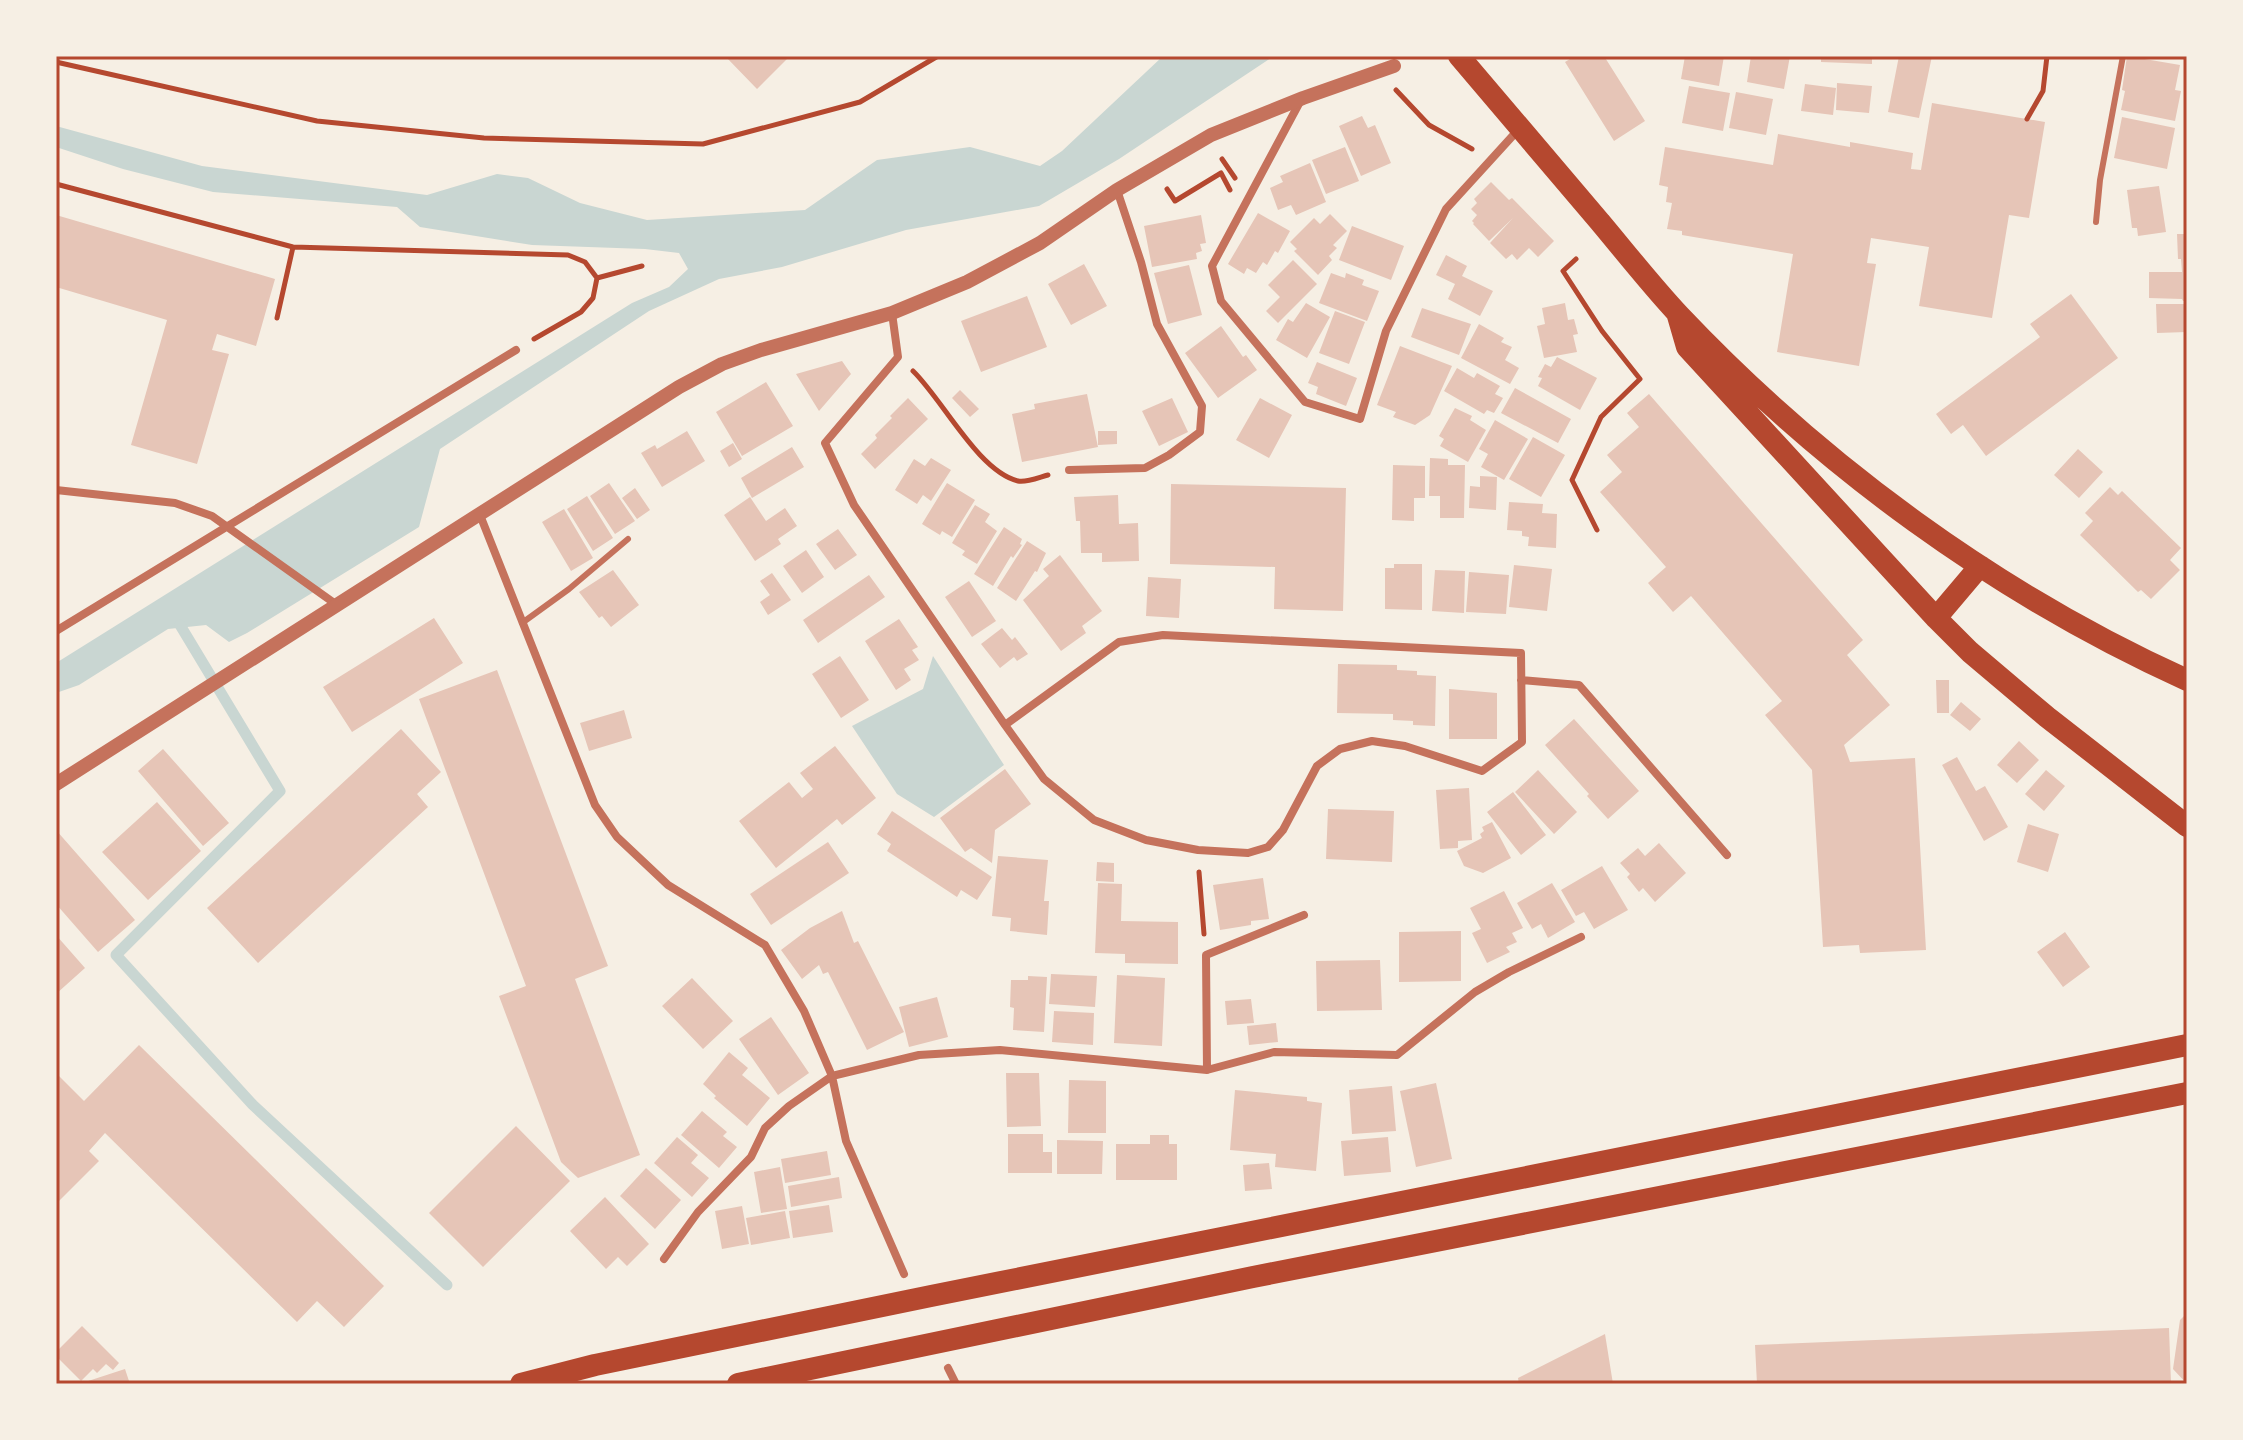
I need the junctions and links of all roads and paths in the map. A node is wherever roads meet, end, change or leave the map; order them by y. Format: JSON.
{"nodes":[{"id":1,"x":938,"y":56,"type":"edge"},
{"id":2,"x":1459,"y":56,"type":"edge"},
{"id":3,"x":2047,"y":56,"type":"edge"},
{"id":4,"x":2123,"y":56,"type":"edge"},
{"id":5,"x":56,"y":62,"type":"edge"},
{"id":6,"x":1394,"y":66,"type":"dead end"},
{"id":7,"x":1402,"y":97,"type":"dead end"},
{"id":8,"x":1303,"y":98,"type":"junction"},
{"id":9,"x":2027,"y":119,"type":"dead end"},
{"id":10,"x":1520,"y":127,"type":"junction"},
{"id":11,"x":1222,"y":159,"type":"dead end"},
{"id":12,"x":1491,"y":159,"type":"junction"},
{"id":13,"x":1221,"y":173,"type":"dead end"},
{"id":14,"x":56,"y":184,"type":"edge"},
{"id":15,"x":1238,"y":184,"type":"dead end"},
{"id":16,"x":1167,"y":189,"type":"dead end"},
{"id":17,"x":1117,"y":190,"type":"junction"},
{"id":18,"x":2096,"y":222,"type":"dead end"},
{"id":19,"x":293,"y":247,"type":"junction"},
{"id":20,"x":1576,"y":259,"type":"dead end"},
{"id":21,"x":642,"y":266,"type":"dead end"},
{"id":22,"x":597,"y":278,"type":"junction"},
{"id":23,"x":892,"y":313,"type":"junction"},
{"id":24,"x":1678,"y":314,"type":"junction"},
{"id":25,"x":277,"y":318,"type":"dead end"},
{"id":26,"x":516,"y":350,"type":"joint"},
{"id":27,"x":928,"y":385,"type":"dead end"},
{"id":28,"x":1069,"y":470,"type":"joint"},
{"id":29,"x":56,"y":490,"type":"edge"},
{"id":30,"x":480,"y":515,"type":"junction"},
{"id":31,"x":227,"y":526,"type":"junction"},
{"id":32,"x":1597,"y":530,"type":"dead end"},
{"id":33,"x":628,"y":539,"type":"dead end"},
{"id":34,"x":1980,"y":566,"type":"junction"},
{"id":35,"x":337,"y":605,"type":"junction"},
{"id":36,"x":1936,"y":618,"type":"junction"},
{"id":37,"x":522,"y":623,"type":"junction"},
{"id":38,"x":56,"y":631,"type":"edge"},
{"id":39,"x":1521,"y":680,"type":"junction"},
{"id":40,"x":2187,"y":680,"type":"edge"},
{"id":41,"x":1005,"y":725,"type":"junction"},
{"id":42,"x":56,"y":784,"type":"edge"},
{"id":43,"x":2187,"y":826,"type":"edge"},
{"id":44,"x":1727,"y":855,"type":"dead end"},
{"id":45,"x":1199,"y":872,"type":"dead end"},
{"id":46,"x":1304,"y":915,"type":"dead end"},
{"id":47,"x":1581,"y":937,"type":"dead end"},
{"id":48,"x":1206,"y":955,"type":"junction"},
{"id":49,"x":2187,"y":1045,"type":"edge"},
{"id":50,"x":1207,"y":1070,"type":"junction"},
{"id":51,"x":832,"y":1076,"type":"junction"},
{"id":52,"x":2187,"y":1093,"type":"edge"},
{"id":53,"x":664,"y":1259,"type":"dead end"},
{"id":54,"x":904,"y":1274,"type":"dead end"},
{"id":55,"x":948,"y":1368,"type":"dead end"},
{"id":56,"x":521,"y":1384,"type":"edge"},
{"id":57,"x":738,"y":1384,"type":"edge"},
{"id":58,"x":956,"y":1384,"type":"edge"}],
"edges":[{"from":1,"to":5,"type":"path"},
{"from":2,"to":10,"type":"highway"},
{"from":3,"to":9,"type":"path"},
{"from":4,"to":18,"type":"lane"},
{"from":6,"to":8,"type":"street"},
{"from":7,"to":12,"type":"path"},
{"from":8,"to":12,"type":"street"},
{"from":8,"to":17,"type":"street"},
{"from":10,"to":12,"type":"street"},
{"from":10,"to":24,"type":"highway"},
{"from":11,"to":15,"type":"path"},
{"from":13,"to":16,"type":"path"},
{"from":14,"to":19,"type":"path"},
{"from":17,"to":23,"type":"street"},
{"from":17,"to":28,"type":"street"},
{"from":19,"to":22,"type":"path"},
{"from":19,"to":25,"type":"path"},
{"from":20,"to":32,"type":"path"},
{"from":21,"to":22,"type":"path"},
{"from":22,"to":26,"type":"path"},
{"from":23,"to":30,"type":"street"},
{"from":23,"to":41,"type":"street"},
{"from":24,"to":34,"type":"highway"},
{"from":24,"to":36,"type":"highway"},
{"from":26,"to":31,"type":"street"},
{"from":27,"to":28,"type":"path"},
{"from":29,"to":31,"type":"street"},
{"from":30,"to":35,"type":"street"},
{"from":30,"to":37,"type":"street"},
{"from":31,"to":35,"type":"street"},
{"from":31,"to":38,"type":"street"},
{"from":33,"to":37,"type":"lane"},
{"from":34,"to":36,"type":"highway"},
{"from":34,"to":40,"type":"highway"},
{"from":35,"to":42,"type":"street"},
{"from":36,"to":43,"type":"highway"},
{"from":37,"to":51,"type":"street"},
{"from":39,"to":41,"type":"street"},
{"from":39,"to":41,"type":"street"},
{"from":39,"to":44,"type":"street"},
{"from":45,"to":48,"type":"path"},
{"from":46,"to":48,"type":"street"},
{"from":47,"to":50,"type":"street"},
{"from":48,"to":50,"type":"street"},
{"from":49,"to":56,"type":"highway"},
{"from":50,"to":51,"type":"street"},
{"from":51,"to":53,"type":"street"},
{"from":51,"to":54,"type":"street"},
{"from":52,"to":57,"type":"highway"},
{"from":55,"to":58,"type":"street"}]}
